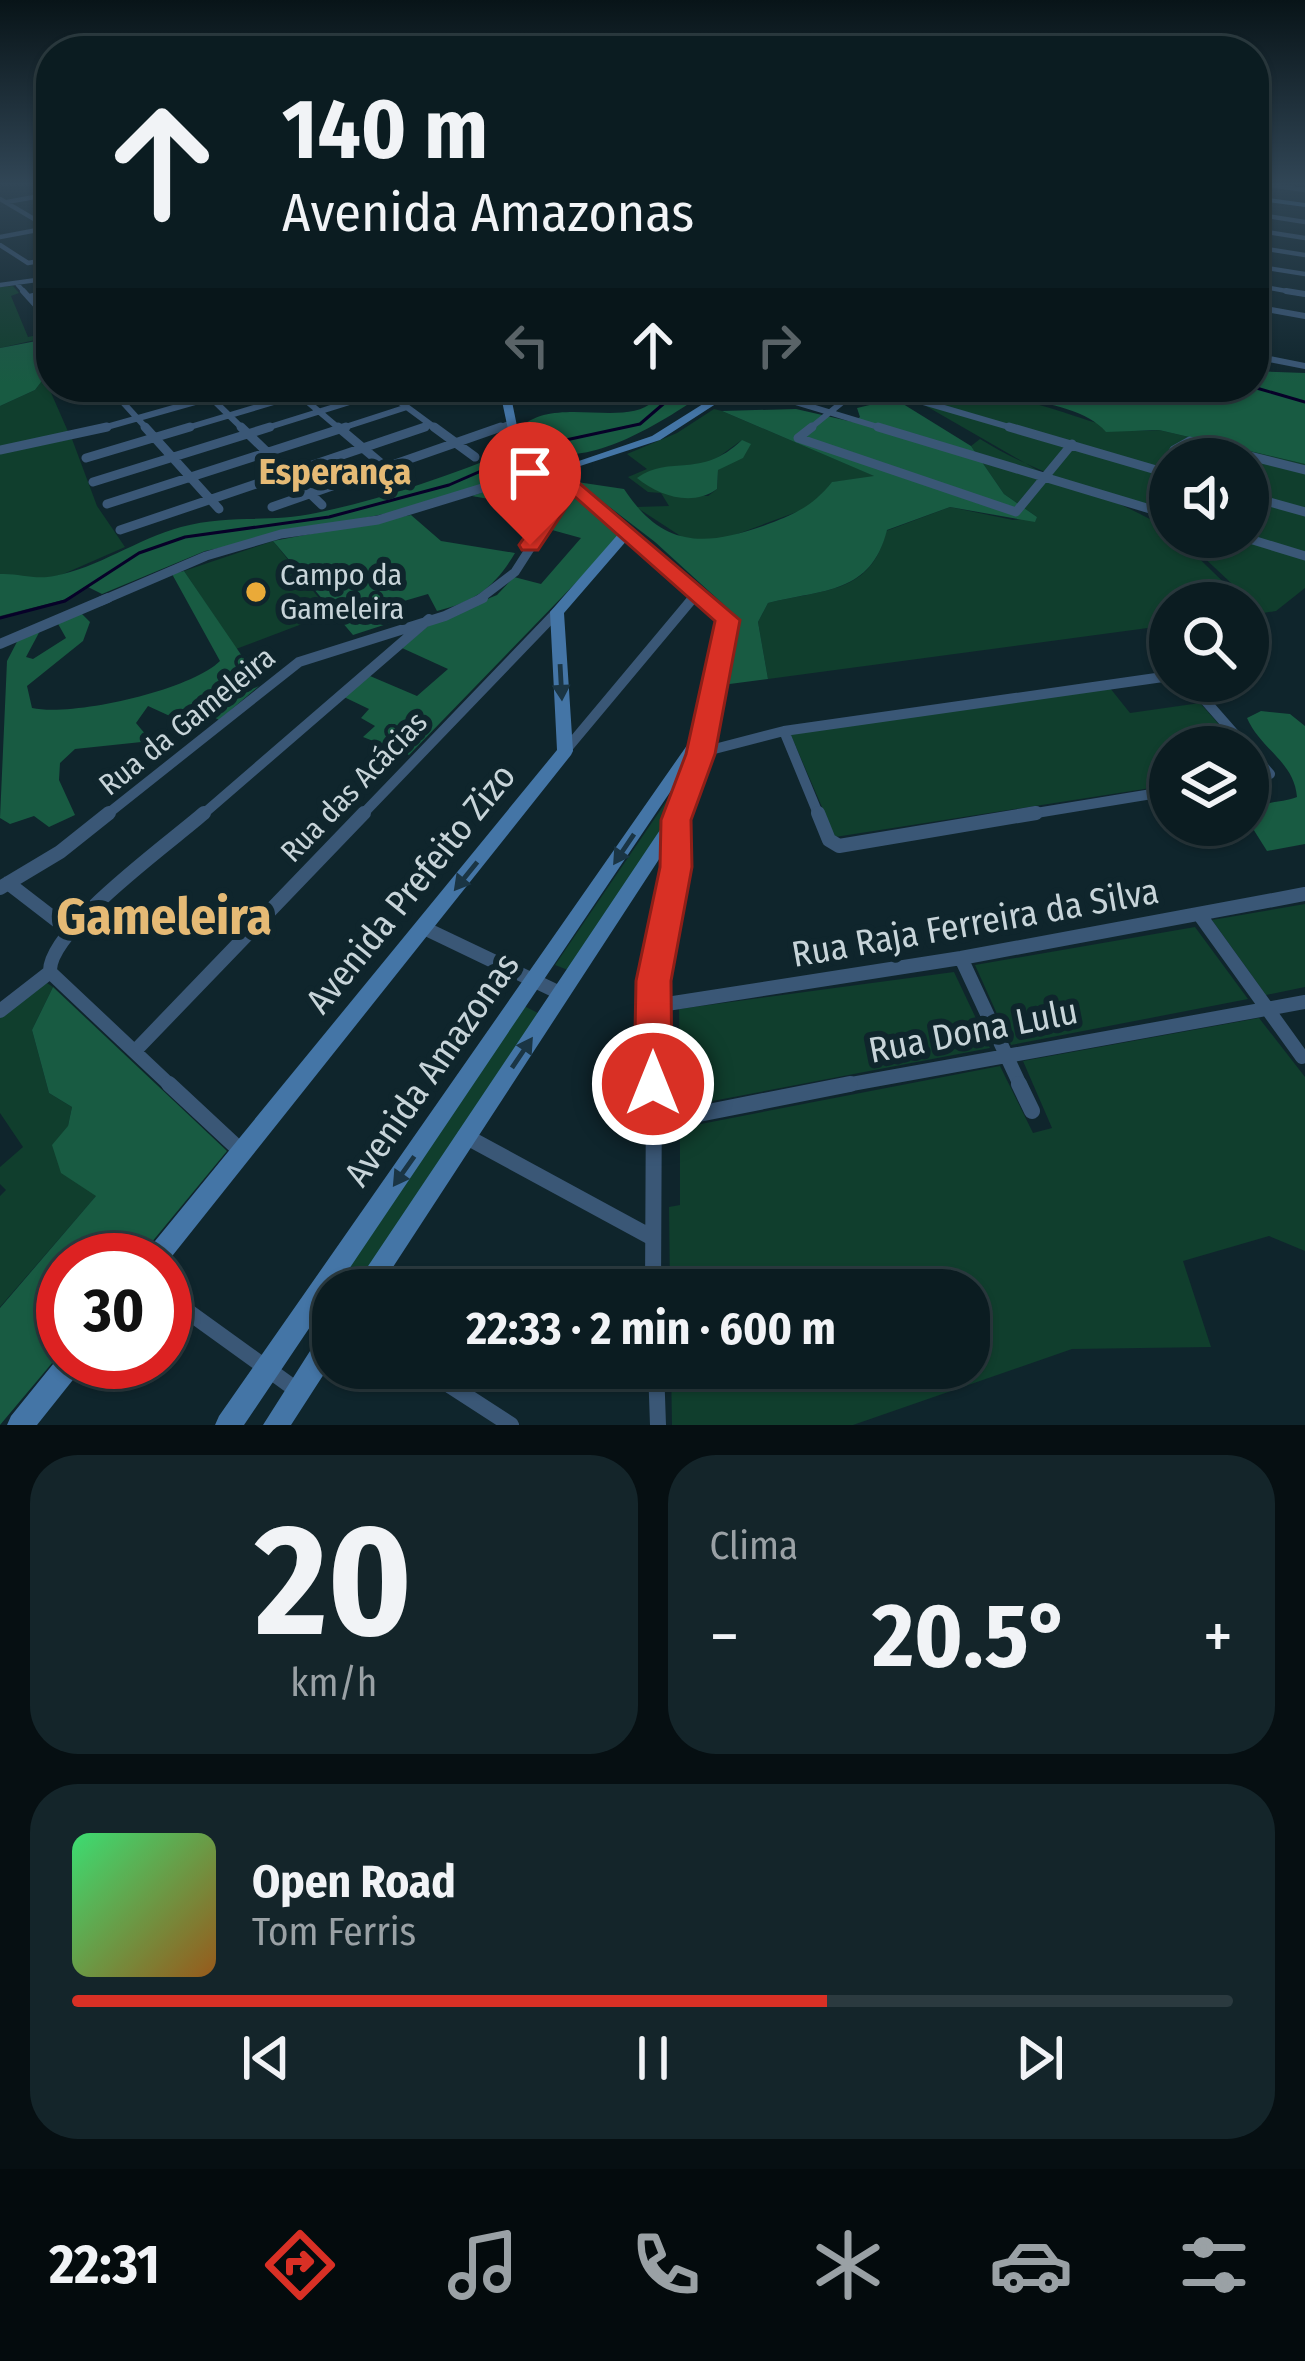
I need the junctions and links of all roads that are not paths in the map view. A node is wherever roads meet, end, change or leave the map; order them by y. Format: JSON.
{"nodes":[{"id":1,"x":1274,"y":250,"type":"edge"},
{"id":2,"x":1305,"y":256,"type":"edge"},
{"id":3,"x":1269,"y":268,"type":"edge"},
{"id":4,"x":1305,"y":274,"type":"edge"},
{"id":5,"x":36,"y":281,"type":"edge"},
{"id":6,"x":0,"y":284,"type":"edge"},
{"id":7,"x":18,"y":285,"type":"junction"},
{"id":8,"x":1269,"y":288,"type":"edge"},
{"id":9,"x":1305,"y":294,"type":"edge"},
{"id":10,"x":36,"y":295,"type":"edge"},
{"id":11,"x":29,"y":297,"type":"junction"},
{"id":12,"x":36,"y":305,"type":"edge"},
{"id":13,"x":1269,"y":310,"type":"edge"},
{"id":14,"x":1305,"y":316,"type":"edge"},
{"id":15,"x":1305,"y":356,"type":"edge"},
{"id":16,"x":1269,"y":359,"type":"edge"},
{"id":17,"x":1285,"y":362,"type":"junction"},
{"id":18,"x":1305,"y":366,"type":"edge"},
{"id":19,"x":122,"y":402,"type":"edge"},
{"id":20,"x":197,"y":402,"type":"edge"},
{"id":21,"x":215,"y":402,"type":"edge"},
{"id":22,"x":276,"y":402,"type":"edge"},
{"id":23,"x":308,"y":402,"type":"edge"},
{"id":24,"x":347,"y":402,"type":"edge"},
{"id":25,"x":400,"y":402,"type":"edge"},
{"id":26,"x":506,"y":402,"type":"edge"},
{"id":27,"x":700,"y":402,"type":"edge"},
{"id":28,"x":717,"y":402,"type":"edge"},
{"id":29,"x":794,"y":402,"type":"edge"},
{"id":30,"x":841,"y":402,"type":"edge"},
{"id":31,"x":925,"y":402,"type":"edge"},
{"id":32,"x":407,"y":407,"type":"junction"},
{"id":33,"x":320,"y":412,"type":"junction"},
{"id":34,"x":828,"y":412,"type":"junction"},
{"id":35,"x":229,"y":416,"type":"junction"},
{"id":36,"x":136,"y":419,"type":"junction"},
{"id":37,"x":509,"y":424,"type":"junction"},
{"id":38,"x":431,"y":425,"type":"junction"},
{"id":39,"x":113,"y":426,"type":"junction"},
{"id":40,"x":341,"y":429,"type":"junction"},
{"id":41,"x":248,"y":433,"type":"junction"},
{"id":42,"x":156,"y":438,"type":"junction"},
{"id":43,"x":457,"y":443,"type":"junction"},
{"id":44,"x":1072,"y":444,"type":"junction"},
{"id":45,"x":129,"y":446,"type":"junction"},
{"id":46,"x":363,"y":448,"type":"junction"},
{"id":47,"x":0,"y":450,"type":"edge"},
{"id":48,"x":268,"y":453,"type":"junction"},
{"id":49,"x":172,"y":457,"type":"junction"},
{"id":50,"x":476,"y":457,"type":"dead end"},
{"id":51,"x":86,"y":458,"type":"dead end"},
{"id":52,"x":1269,"y":461,"type":"edge"},
{"id":53,"x":387,"y":468,"type":"junction"},
{"id":54,"x":564,"y":468,"type":"junction"},
{"id":55,"x":1149,"y":468,"type":"edge"},
{"id":56,"x":1305,"y":470,"type":"edge"},
{"id":57,"x":289,"y":473,"type":"junction"},
{"id":58,"x":1046,"y":477,"type":"junction"},
{"id":59,"x":191,"y":478,"type":"junction"},
{"id":60,"x":402,"y":481,"type":"dead end"},
{"id":61,"x":93,"y":482,"type":"dead end"},
{"id":62,"x":311,"y":494,"type":"junction"},
{"id":63,"x":210,"y":500,"type":"junction"},
{"id":64,"x":1269,"y":502,"type":"edge"},
{"id":65,"x":107,"y":504,"type":"dead end"},
{"id":66,"x":322,"y":505,"type":"dead end"},
{"id":67,"x":272,"y":507,"type":"dead end"},
{"id":68,"x":219,"y":509,"type":"dead end"},
{"id":69,"x":1149,"y":509,"type":"edge"},
{"id":70,"x":1305,"y":512,"type":"edge"},
{"id":71,"x":120,"y":530,"type":"dead end"},
{"id":72,"x":628,"y":531,"type":"junction"},
{"id":73,"x":1269,"y":545,"type":"edge"},
{"id":74,"x":1305,"y":556,"type":"edge"},
{"id":75,"x":699,"y":591,"type":"junction"},
{"id":76,"x":557,"y":612,"type":"junction"},
{"id":77,"x":429,"y":619,"type":"junction"},
{"id":78,"x":0,"y":644,"type":"edge"},
{"id":79,"x":1149,"y":679,"type":"edge"},
{"id":80,"x":1206,"y":702,"type":"edge"},
{"id":81,"x":1228,"y":726,"type":"edge"},
{"id":82,"x":784,"y":731,"type":"junction"},
{"id":83,"x":697,"y":747,"type":"junction"},
{"id":84,"x":565,"y":751,"type":"junction"},
{"id":85,"x":1149,"y":795,"type":"edge"},
{"id":86,"x":676,"y":820,"type":"junction"},
{"id":87,"x":4,"y":886,"type":"edge"},
{"id":88,"x":1305,"y":894,"type":"edge"},
{"id":89,"x":1199,"y":914,"type":"junction"},
{"id":90,"x":424,"y":928,"type":"junction"},
{"id":91,"x":69,"y":930,"type":"junction"},
{"id":92,"x":961,"y":958,"type":"junction"},
{"id":93,"x":49,"y":966,"type":"junction"},
{"id":94,"x":535,"y":982,"type":"junction"},
{"id":95,"x":562,"y":994,"type":"junction"},
{"id":96,"x":1305,"y":1002,"type":"edge"},
{"id":97,"x":653,"y":1006,"type":"junction"},
{"id":98,"x":1266,"y":1010,"type":"junction"},
{"id":99,"x":0,"y":1011,"type":"edge"},
{"id":100,"x":136,"y":1048,"type":"junction"},
{"id":101,"x":1004,"y":1053,"type":"junction"},
{"id":102,"x":1302,"y":1057,"type":"dead end"},
{"id":103,"x":1032,"y":1111,"type":"dead end"},
{"id":104,"x":652,"y":1123,"type":"junction"},
{"id":105,"x":465,"y":1136,"type":"junction"},
{"id":106,"x":242,"y":1152,"type":"junction"},
{"id":107,"x":176,"y":1233,"type":"edge"},
{"id":108,"x":651,"y":1237,"type":"junction"},
{"id":109,"x":378,"y":1269,"type":"edge"},
{"id":110,"x":652,"y":1269,"type":"edge"},
{"id":111,"x":192,"y":1315,"type":"edge"},
{"id":112,"x":267,"y":1369,"type":"junction"},
{"id":113,"x":312,"y":1370,"type":"edge"},
{"id":114,"x":49,"y":1389,"type":"edge"},
{"id":115,"x":456,"y":1389,"type":"edge"},
{"id":116,"x":657,"y":1389,"type":"edge"},
{"id":117,"x":298,"y":1391,"type":"junction"},
{"id":118,"x":20,"y":1425,"type":"edge"},
{"id":119,"x":228,"y":1425,"type":"edge"},
{"id":120,"x":276,"y":1425,"type":"edge"},
{"id":121,"x":511,"y":1425,"type":"edge"},
{"id":122,"x":658,"y":1425,"type":"edge"}],
"edges":[{"from":1,"to":2,"type":"street"},
{"from":3,"to":4,"type":"street"},
{"from":5,"to":7,"type":"street"},
{"from":6,"to":7,"type":"street"},
{"from":7,"to":11,"type":"street"},
{"from":8,"to":9,"type":"street"},
{"from":10,"to":11,"type":"street"},
{"from":11,"to":12,"type":"street"},
{"from":13,"to":14,"type":"street"},
{"from":15,"to":17,"type":"street"},
{"from":16,"to":17,"type":"street"},
{"from":17,"to":18,"type":"street"},
{"from":19,"to":36,"type":"street"},
{"from":20,"to":36,"type":"street"},
{"from":21,"to":35,"type":"street"},
{"from":22,"to":35,"type":"street"},
{"from":23,"to":33,"type":"street"},
{"from":24,"to":33,"type":"street"},
{"from":25,"to":32,"type":"street"},
{"from":26,"to":37,"type":"main road"},
{"from":27,"to":54,"type":"main road"},
{"from":28,"to":54,"type":"main road"},
{"from":29,"to":34,"type":"street"},
{"from":30,"to":34,"type":"street"},
{"from":31,"to":44,"type":"street"},
{"from":32,"to":38,"type":"street"},
{"from":32,"to":40,"type":"street"},
{"from":33,"to":40,"type":"street"},
{"from":33,"to":41,"type":"street"},
{"from":34,"to":58,"type":"street"},
{"from":34,"to":58,"type":"street"},
{"from":35,"to":41,"type":"street"},
{"from":35,"to":42,"type":"street"},
{"from":36,"to":39,"type":"street"},
{"from":36,"to":42,"type":"street"},
{"from":37,"to":43,"type":"street"},
{"from":37,"to":54,"type":"main road"},
{"from":38,"to":43,"type":"street"},
{"from":38,"to":46,"type":"street"},
{"from":39,"to":45,"type":"street"},
{"from":39,"to":47,"type":"street"},
{"from":40,"to":46,"type":"street"},
{"from":40,"to":48,"type":"street"},
{"from":41,"to":48,"type":"street"},
{"from":41,"to":49,"type":"street"},
{"from":42,"to":45,"type":"street"},
{"from":42,"to":49,"type":"street"},
{"from":43,"to":50,"type":"street"},
{"from":43,"to":53,"type":"street"},
{"from":44,"to":55,"type":"street"},
{"from":44,"to":58,"type":"street"},
{"from":45,"to":51,"type":"street"},
{"from":46,"to":53,"type":"street"},
{"from":46,"to":57,"type":"street"},
{"from":48,"to":57,"type":"street"},
{"from":48,"to":59,"type":"street"},
{"from":49,"to":59,"type":"street"},
{"from":49,"to":61,"type":"street"},
{"from":52,"to":56,"type":"street"},
{"from":53,"to":60,"type":"street"},
{"from":53,"to":62,"type":"street"},
{"from":54,"to":72,"type":"main road"},
{"from":54,"to":77,"type":"street","name":"Rua da Gameleira"},
{"from":54,"to":78,"type":"street"},
{"from":57,"to":62,"type":"street"},
{"from":57,"to":63,"type":"street"},
{"from":58,"to":69,"type":"street"},
{"from":59,"to":63,"type":"street"},
{"from":59,"to":65,"type":"street"},
{"from":62,"to":66,"type":"street"},
{"from":62,"to":67,"type":"street"},
{"from":63,"to":68,"type":"street"},
{"from":63,"to":71,"type":"street"},
{"from":64,"to":70,"type":"street"},
{"from":72,"to":75,"type":"main road"},
{"from":72,"to":76,"type":"main road"},
{"from":73,"to":74,"type":"street"},
{"from":75,"to":83,"type":"main road"},
{"from":75,"to":84,"type":"street"},
{"from":76,"to":84,"type":"main road","one_way":true},
{"from":76,"to":100,"type":"street","name":"Rua das Acácias"},
{"from":77,"to":87,"type":"street","name":"Rua da Gameleira"},
{"from":77,"to":91,"type":"street"},
{"from":79,"to":82,"type":"street"},
{"from":80,"to":81,"type":"street"},
{"from":82,"to":83,"type":"street"},
{"from":82,"to":85,"type":"street"},
{"from":83,"to":86,"type":"main road","name":"Avenida Amazonas"},
{"from":83,"to":94,"type":"main road","name":"Avenida Amazonas","one_way":true},
{"from":84,"to":90,"type":"main road","name":"Avenida Prefeito Zizo","one_way":true},
{"from":86,"to":95,"type":"main road","name":"Avenida Amazonas"},
{"from":86,"to":97,"type":"street"},
{"from":87,"to":91,"type":"street"},
{"from":88,"to":89,"type":"street","name":"Rua Raja Ferreira da Silva"},
{"from":89,"to":92,"type":"street","name":"Rua Raja Ferreira da Silva"},
{"from":89,"to":98,"type":"street"},
{"from":90,"to":94,"type":"street"},
{"from":90,"to":106,"type":"main road","name":"Avenida Prefeito Zizo"},
{"from":91,"to":93,"type":"street"},
{"from":92,"to":97,"type":"street","name":"Rua Raja Ferreira da Silva"},
{"from":92,"to":101,"type":"street"},
{"from":93,"to":99,"type":"street"},
{"from":93,"to":100,"type":"street"},
{"from":94,"to":95,"type":"street"},
{"from":94,"to":112,"type":"main road","name":"Avenida Amazonas","one_way":true},
{"from":105,"to":95,"type":"main road","name":"Avenida Amazonas","one_way":true},
{"from":96,"to":98,"type":"street","name":"Rua Dona Lulu"},
{"from":97,"to":104,"type":"street"},
{"from":98,"to":101,"type":"street","name":"Rua Dona Lulu"},
{"from":98,"to":102,"type":"street"},
{"from":100,"to":106,"type":"street"},
{"from":101,"to":103,"type":"street"},
{"from":101,"to":104,"type":"street","name":"Rua Dona Lulu"},
{"from":104,"to":108,"type":"street"},
{"from":105,"to":108,"type":"street"},
{"from":105,"to":109,"type":"main road","name":"Avenida Amazonas"},
{"from":106,"to":107,"type":"main road","name":"Avenida Prefeito Zizo"},
{"from":108,"to":110,"type":"street"},
{"from":111,"to":112,"type":"street"},
{"from":112,"to":117,"type":"street"},
{"from":112,"to":119,"type":"main road","name":"Avenida Amazonas"},
{"from":113,"to":117,"type":"main road"},
{"from":114,"to":118,"type":"main road"},
{"from":115,"to":121,"type":"street"},
{"from":116,"to":122,"type":"street"},
{"from":117,"to":120,"type":"main road"}]}
